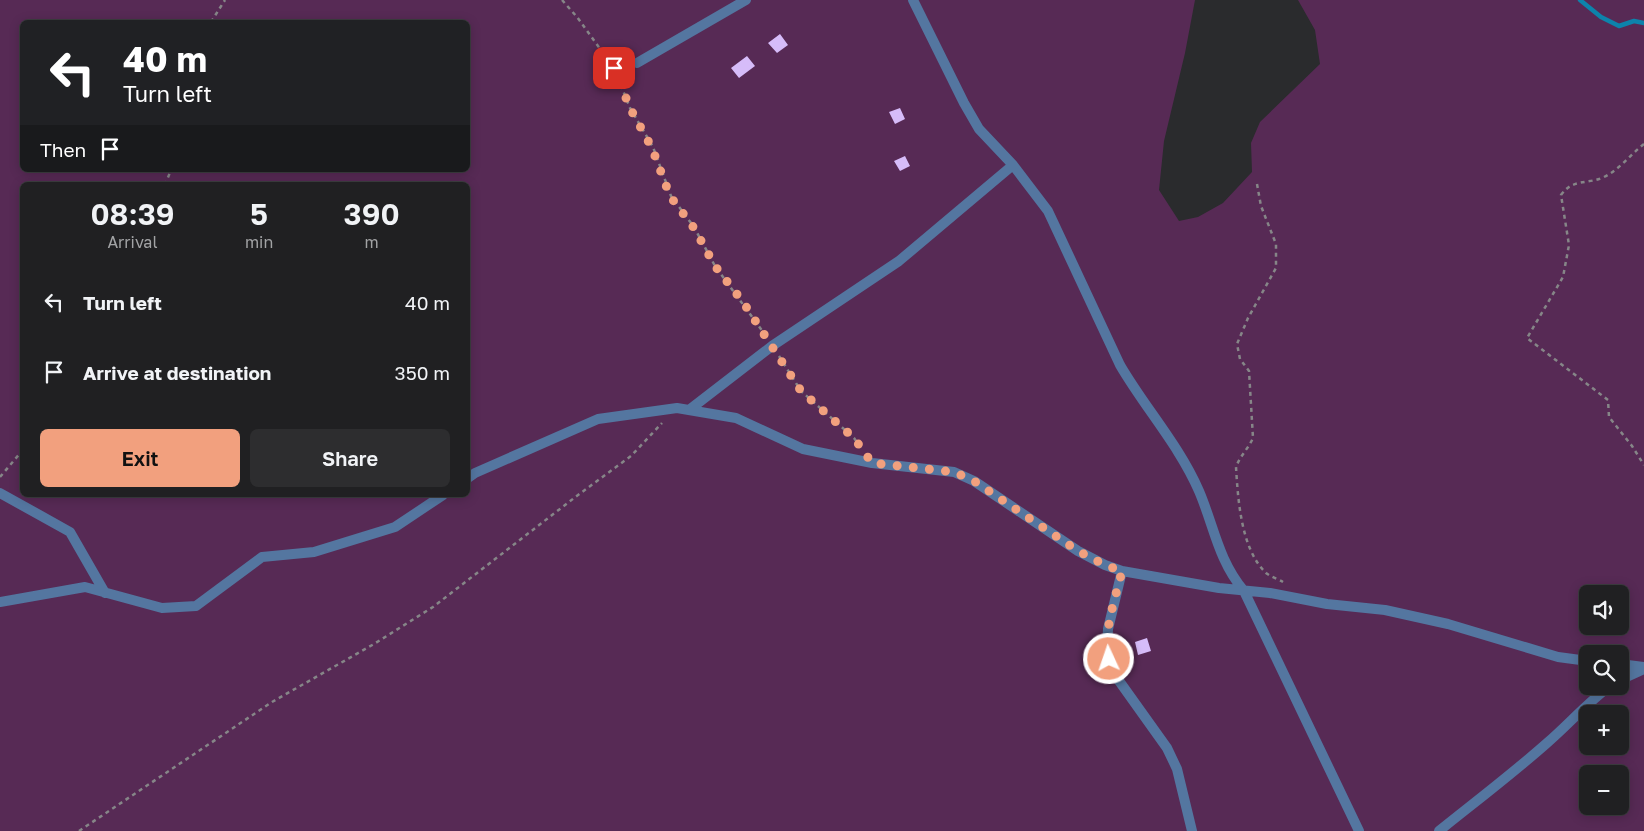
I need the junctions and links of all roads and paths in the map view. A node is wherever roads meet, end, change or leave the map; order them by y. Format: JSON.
{"nodes":[{"id":1,"x":225,"y":0,"type":"edge"},
{"id":2,"x":562,"y":0,"type":"edge"},
{"id":3,"x":746,"y":0,"type":"edge"},
{"id":4,"x":913,"y":0,"type":"edge"},
{"id":5,"x":212,"y":20,"type":"edge"},
{"id":6,"x":637,"y":63,"type":"dead end"},
{"id":7,"x":1644,"y":144,"type":"edge"},
{"id":8,"x":1013,"y":165,"type":"junction"},
{"id":9,"x":1257,"y":184,"type":"dead end"},
{"id":10,"x":772,"y":346,"type":"junction"},
{"id":11,"x":677,"y":408,"type":"junction"},
{"id":12,"x":689,"y":410,"type":"junction"},
{"id":13,"x":20,"y":453,"type":"edge"},
{"id":14,"x":872,"y":463,"type":"junction"},
{"id":15,"x":1644,"y":465,"type":"edge"},
{"id":16,"x":0,"y":477,"type":"edge"},
{"id":17,"x":470,"y":477,"type":"edge"},
{"id":18,"x":0,"y":493,"type":"edge"},
{"id":19,"x":440,"y":497,"type":"edge"},
{"id":20,"x":1122,"y":571,"type":"junction"},
{"id":21,"x":1284,"y":582,"type":"dead end"},
{"id":22,"x":1244,"y":591,"type":"junction"},
{"id":23,"x":105,"y":593,"type":"junction"},
{"id":24,"x":0,"y":602,"type":"edge"},
{"id":25,"x":1579,"y":660,"type":"edge"},
{"id":26,"x":1629,"y":666,"type":"edge"},
{"id":27,"x":1644,"y":668,"type":"edge"},
{"id":28,"x":1629,"y":676,"type":"edge"},
{"id":29,"x":1599,"y":695,"type":"edge"},
{"id":30,"x":79,"y":831,"type":"edge"},
{"id":31,"x":1192,"y":831,"type":"edge"},
{"id":32,"x":1359,"y":831,"type":"edge"},
{"id":33,"x":1439,"y":831,"type":"edge"}],
"edges":[{"from":1,"to":5,"type":"path"},
{"from":2,"to":10,"type":"path"},
{"from":3,"to":6,"type":"street"},
{"from":4,"to":8,"type":"street"},
{"from":7,"to":15,"type":"path"},
{"from":8,"to":10,"type":"street"},
{"from":8,"to":22,"type":"street"},
{"from":9,"to":21,"type":"path"},
{"from":10,"to":12,"type":"street"},
{"from":10,"to":14,"type":"path"},
{"from":11,"to":12,"type":"street"},
{"from":11,"to":17,"type":"street"},
{"from":11,"to":30,"type":"path"},
{"from":12,"to":14,"type":"street"},
{"from":13,"to":16,"type":"path"},
{"from":14,"to":20,"type":"street"},
{"from":18,"to":23,"type":"street"},
{"from":19,"to":23,"type":"street"},
{"from":20,"to":22,"type":"street"},
{"from":20,"to":31,"type":"street"},
{"from":22,"to":25,"type":"street"},
{"from":22,"to":32,"type":"street"},
{"from":23,"to":24,"type":"street"},
{"from":26,"to":27,"type":"street"},
{"from":27,"to":28,"type":"street"},
{"from":29,"to":33,"type":"street"}]}
